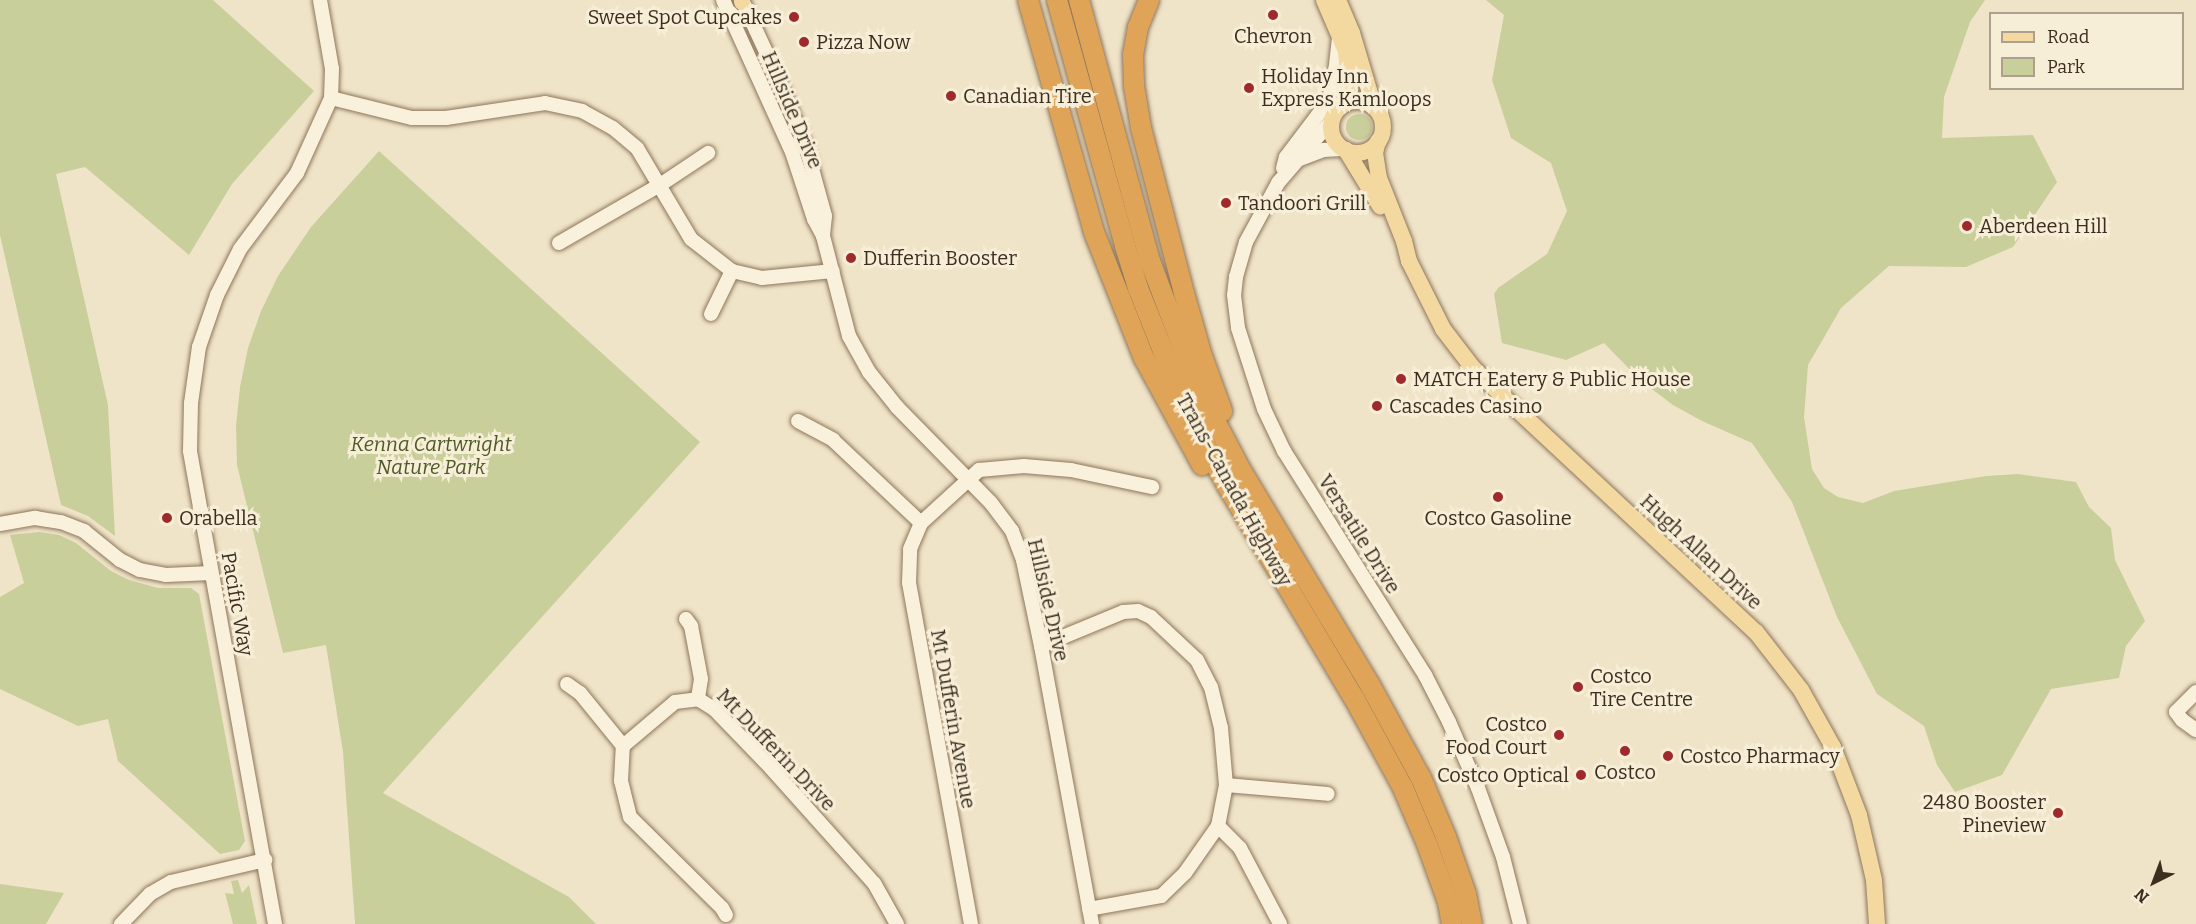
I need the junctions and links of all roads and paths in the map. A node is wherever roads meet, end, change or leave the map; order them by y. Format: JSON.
{"nodes":[{"id":1,"x":320,"y":0,"type":"edge"},
{"id":2,"x":723,"y":0,"type":"edge"},
{"id":3,"x":1028,"y":0,"type":"edge"},
{"id":4,"x":1079,"y":0,"type":"edge"},
{"id":5,"x":1149,"y":0,"type":"edge"},
{"id":6,"x":1324,"y":0,"type":"edge"},
{"id":7,"x":1338,"y":0,"type":"edge"},
{"id":8,"x":742,"y":1,"type":"edge"},
{"id":9,"x":1058,"y":3,"type":"edge"},
{"id":10,"x":1339,"y":36,"type":"junction"},
{"id":11,"x":331,"y":98,"type":"junction"},
{"id":12,"x":1343,"y":105,"type":"junction"},
{"id":13,"x":1374,"y":107,"type":"junction"},
{"id":14,"x":1333,"y":119,"type":"junction"},
{"id":15,"x":1378,"y":141,"type":"junction"},
{"id":16,"x":1346,"y":150,"type":"junction"},
{"id":17,"x":708,"y":153,"type":"dead end"},
{"id":18,"x":1293,"y":163,"type":"junction"},
{"id":19,"x":1278,"y":183,"type":"junction"},
{"id":20,"x":660,"y":185,"type":"junction"},
{"id":21,"x":823,"y":236,"type":"junction"},
{"id":22,"x":559,"y":243,"type":"dead end"},
{"id":23,"x":1410,"y":261,"type":"junction"},
{"id":24,"x":732,"y":271,"type":"junction"},
{"id":25,"x":833,"y":271,"type":"junction"},
{"id":26,"x":711,"y":314,"type":"dead end"},
{"id":27,"x":798,"y":421,"type":"dead end"},
{"id":28,"x":968,"y":479,"type":"junction"},
{"id":29,"x":1152,"y":487,"type":"dead end"},
{"id":30,"x":1264,"y":510,"type":"junction"},
{"id":31,"x":921,"y":523,"type":"junction"},
{"id":32,"x":0,"y":524,"type":"edge"},
{"id":33,"x":1274,"y":565,"type":"junction"},
{"id":34,"x":211,"y":573,"type":"junction"},
{"id":35,"x":686,"y":619,"type":"dead end"},
{"id":36,"x":1041,"y":646,"type":"junction"},
{"id":37,"x":567,"y":684,"type":"dead end"},
{"id":38,"x":2196,"y":692,"type":"edge"},
{"id":39,"x":698,"y":699,"type":"junction"},
{"id":40,"x":2196,"y":730,"type":"edge"},
{"id":41,"x":623,"y":747,"type":"junction"},
{"id":42,"x":1226,"y":785,"type":"junction"},
{"id":43,"x":1328,"y":794,"type":"dead end"},
{"id":44,"x":1218,"y":826,"type":"junction"},
{"id":45,"x":265,"y":860,"type":"junction"},
{"id":46,"x":1089,"y":909,"type":"junction"},
{"id":47,"x":726,"y":915,"type":"dead end"},
{"id":48,"x":121,"y":924,"type":"edge"},
{"id":49,"x":275,"y":924,"type":"edge"},
{"id":50,"x":897,"y":924,"type":"edge"},
{"id":51,"x":971,"y":924,"type":"edge"},
{"id":52,"x":1092,"y":924,"type":"edge"},
{"id":53,"x":1281,"y":924,"type":"edge"},
{"id":54,"x":1452,"y":924,"type":"edge"},
{"id":55,"x":1472,"y":924,"type":"edge"},
{"id":56,"x":1520,"y":924,"type":"edge"},
{"id":57,"x":1877,"y":924,"type":"edge"}],
"edges":[{"from":1,"to":11,"type":"street","name":"Pacific Way"},
{"from":2,"to":21,"type":"street","name":"Hillside Drive"},
{"from":3,"to":33,"type":"highway"},
{"from":4,"to":30,"type":"highway","name":"Trans-Canada Highway"},
{"from":5,"to":30,"type":"highway"},
{"from":6,"to":10,"type":"main road"},
{"from":7,"to":13,"type":"main road"},
{"from":8,"to":21,"type":"street","name":"Hillside Drive"},
{"from":9,"to":33,"type":"highway","name":"Trans-Canada Highway"},
{"from":10,"to":12,"type":"main road"},
{"from":10,"to":19,"type":"street"},
{"from":11,"to":20,"type":"street"},
{"from":11,"to":34,"type":"street","name":"Pacific Way"},
{"from":12,"to":13,"type":"main road"},
{"from":12,"to":14,"type":"main road"},
{"from":13,"to":15,"type":"main road"},
{"from":14,"to":16,"type":"main road"},
{"from":14,"to":18,"type":"street","name":"Versatile Drive"},
{"from":15,"to":16,"type":"main road"},
{"from":15,"to":23,"type":"main road","name":"Hugh Allan Drive"},
{"from":16,"to":18,"type":"street"},
{"from":16,"to":23,"type":"main road","name":"Hugh Allan Drive"},
{"from":17,"to":20,"type":"street"},
{"from":18,"to":19,"type":"street","name":"Versatile Drive"},
{"from":19,"to":56,"type":"street","name":"Versatile Drive"},
{"from":20,"to":22,"type":"street"},
{"from":20,"to":24,"type":"street"},
{"from":21,"to":25,"type":"street","name":"Hillside Drive"},
{"from":23,"to":57,"type":"main road","name":"Hugh Allan Drive"},
{"from":24,"to":25,"type":"street"},
{"from":24,"to":26,"type":"street"},
{"from":25,"to":28,"type":"street","name":"Hillside Drive"},
{"from":27,"to":31,"type":"street"},
{"from":28,"to":29,"type":"street"},
{"from":28,"to":31,"type":"street"},
{"from":28,"to":36,"type":"street","name":"Hillside Drive"},
{"from":30,"to":55,"type":"highway","name":"Trans-Canada Highway"},
{"from":31,"to":51,"type":"street","name":"Mt Dufferin Avenue"},
{"from":32,"to":34,"type":"street"},
{"from":33,"to":54,"type":"highway","name":"Trans-Canada Highway"},
{"from":34,"to":45,"type":"street","name":"Pacific Way"},
{"from":35,"to":39,"type":"street"},
{"from":36,"to":42,"type":"street"},
{"from":36,"to":46,"type":"street","name":"Hillside Drive"},
{"from":37,"to":41,"type":"street"},
{"from":38,"to":40,"type":"street"},
{"from":39,"to":41,"type":"street","name":"Mt Dufferin Drive"},
{"from":39,"to":50,"type":"street","name":"Mt Dufferin Drive"},
{"from":41,"to":47,"type":"street"},
{"from":42,"to":43,"type":"street"},
{"from":42,"to":44,"type":"street"},
{"from":44,"to":46,"type":"street"},
{"from":44,"to":53,"type":"street"},
{"from":45,"to":48,"type":"street"},
{"from":45,"to":49,"type":"street","name":"Pacific Way"},
{"from":46,"to":52,"type":"street","name":"Hillside Drive"}]}
